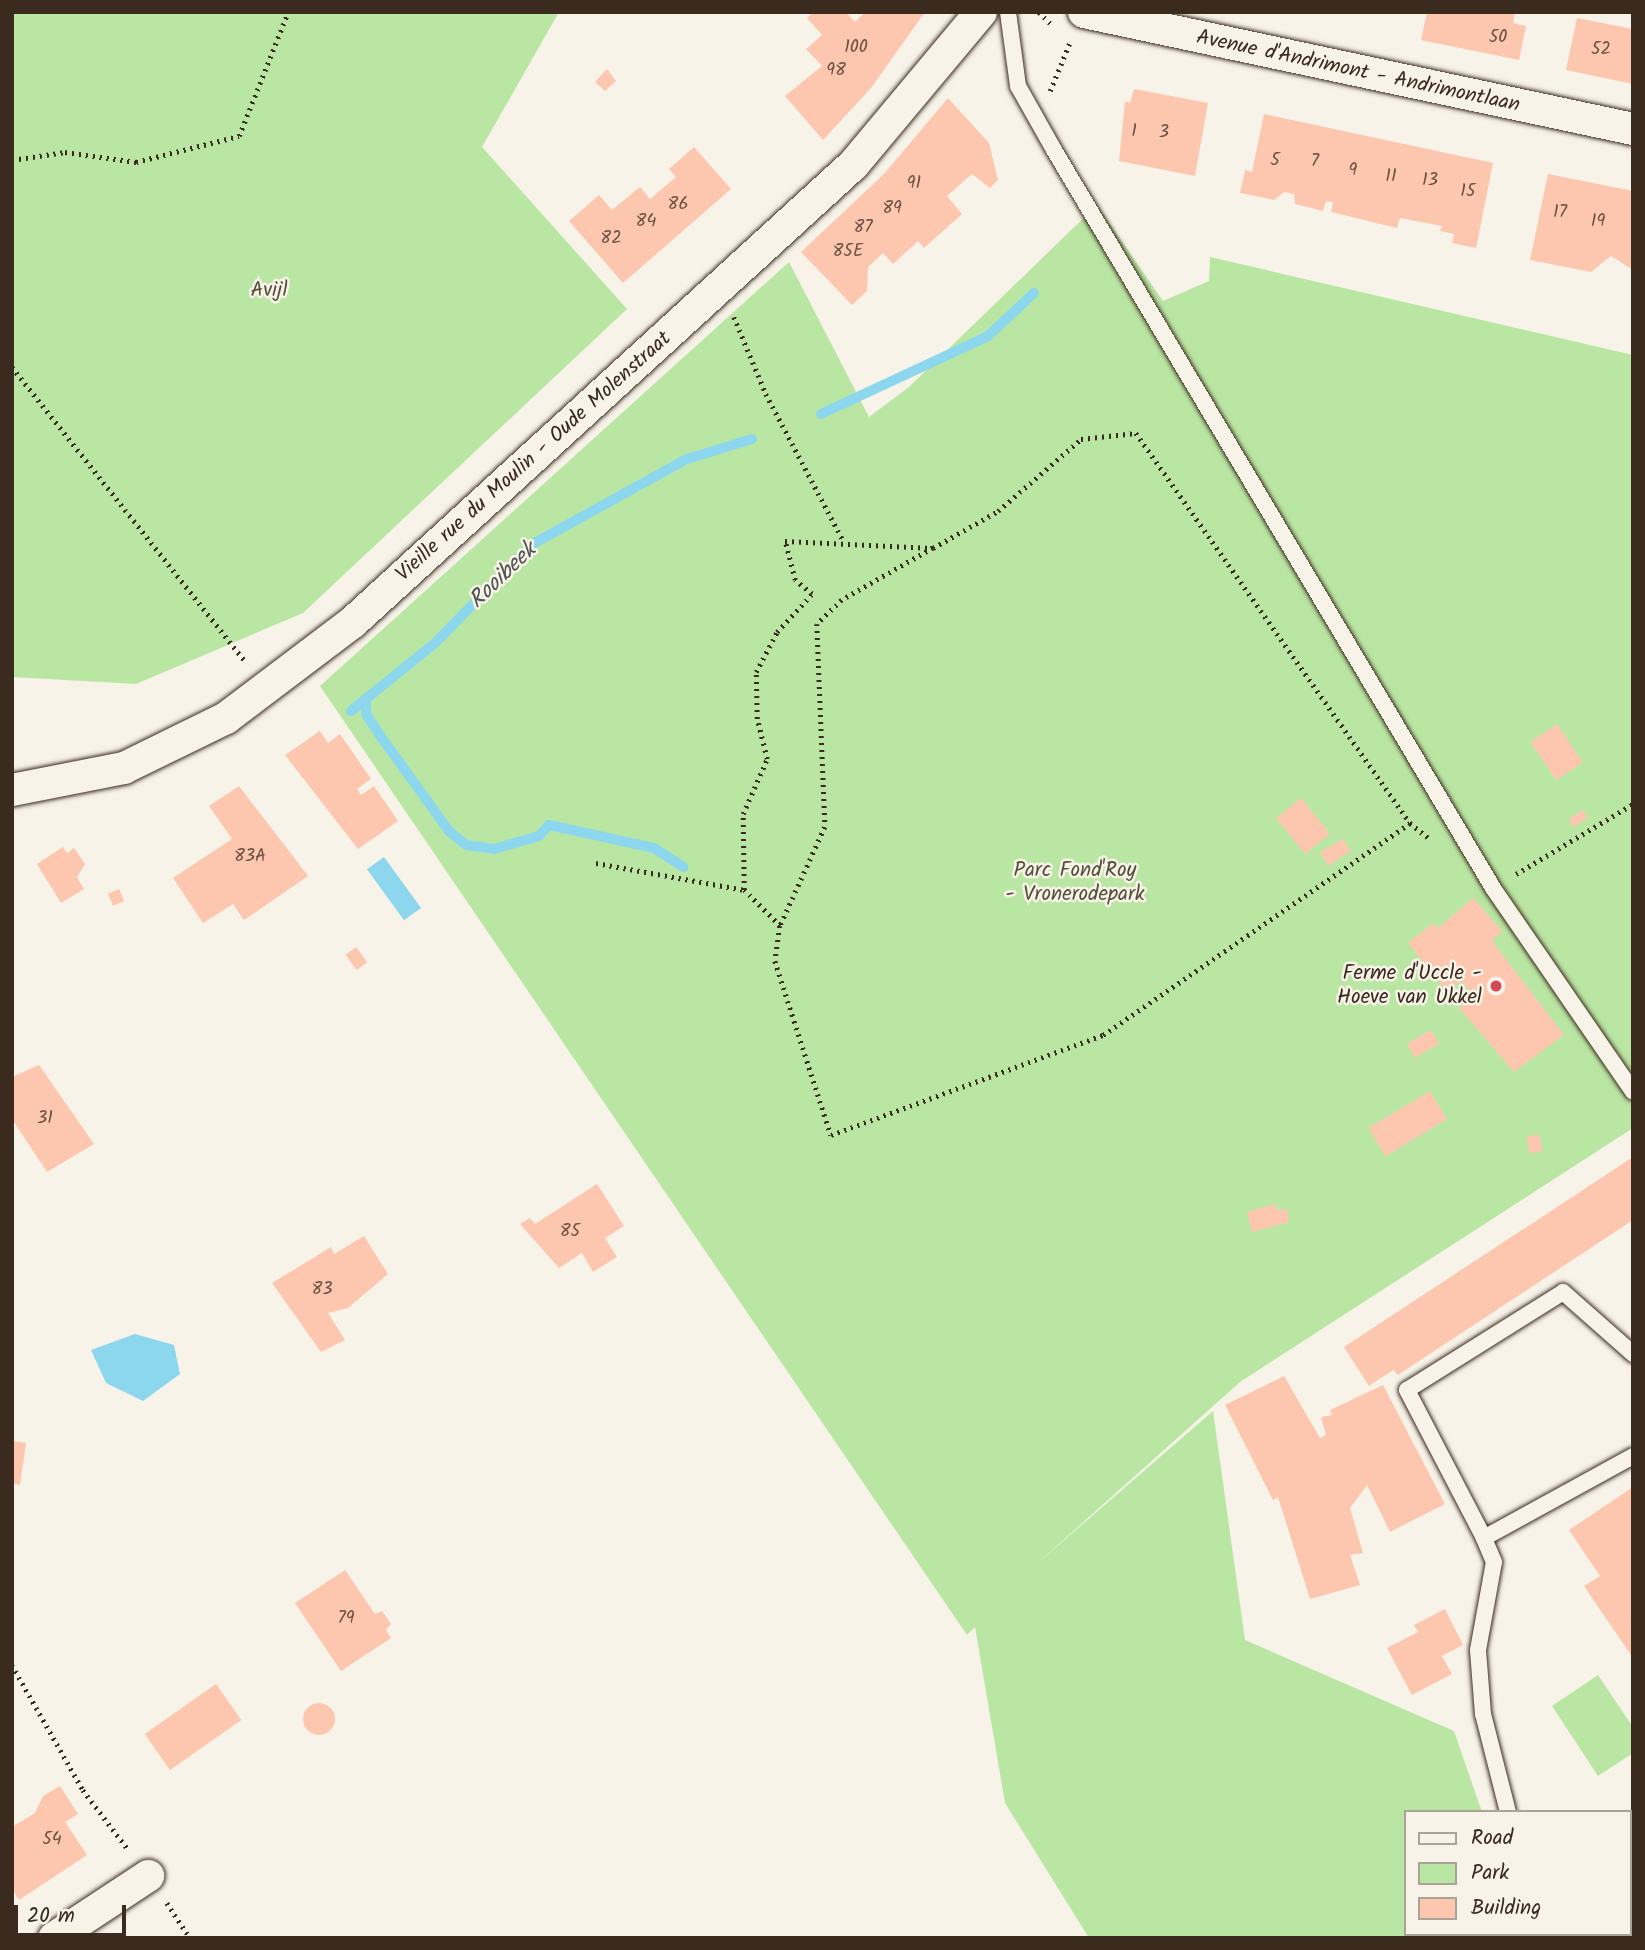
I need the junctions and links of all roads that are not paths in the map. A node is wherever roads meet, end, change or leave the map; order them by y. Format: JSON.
{"nodes":[{"id":1,"x":981,"y":12,"type":"edge"},
{"id":2,"x":1008,"y":12,"type":"edge"},
{"id":3,"x":1073,"y":23,"type":"edge"},
{"id":4,"x":1633,"y":129,"type":"edge"},
{"id":5,"x":12,"y":790,"type":"edge"},
{"id":6,"x":1633,"y":1092,"type":"edge"},
{"id":7,"x":1633,"y":1354,"type":"edge"},
{"id":8,"x":1633,"y":1456,"type":"edge"},
{"id":9,"x":1484,"y":1538,"type":"junction"},
{"id":10,"x":1507,"y":1810,"type":"edge"},
{"id":11,"x":148,"y":1875,"type":"road end"},
{"id":12,"x":54,"y":1938,"type":"edge"}],
"edges":[{"from":1,"to":5,"type":"street","name":"Vieille rue du Moulin - Oude Molenstraat"},
{"from":2,"to":6,"type":"lane"},
{"from":3,"to":4,"type":"street","name":"Avenue d'Andrimont - Andrimontlaan"},
{"from":7,"to":9,"type":"lane"},
{"from":8,"to":9,"type":"lane"},
{"from":9,"to":10,"type":"lane"},
{"from":11,"to":12,"type":"street"}]}
